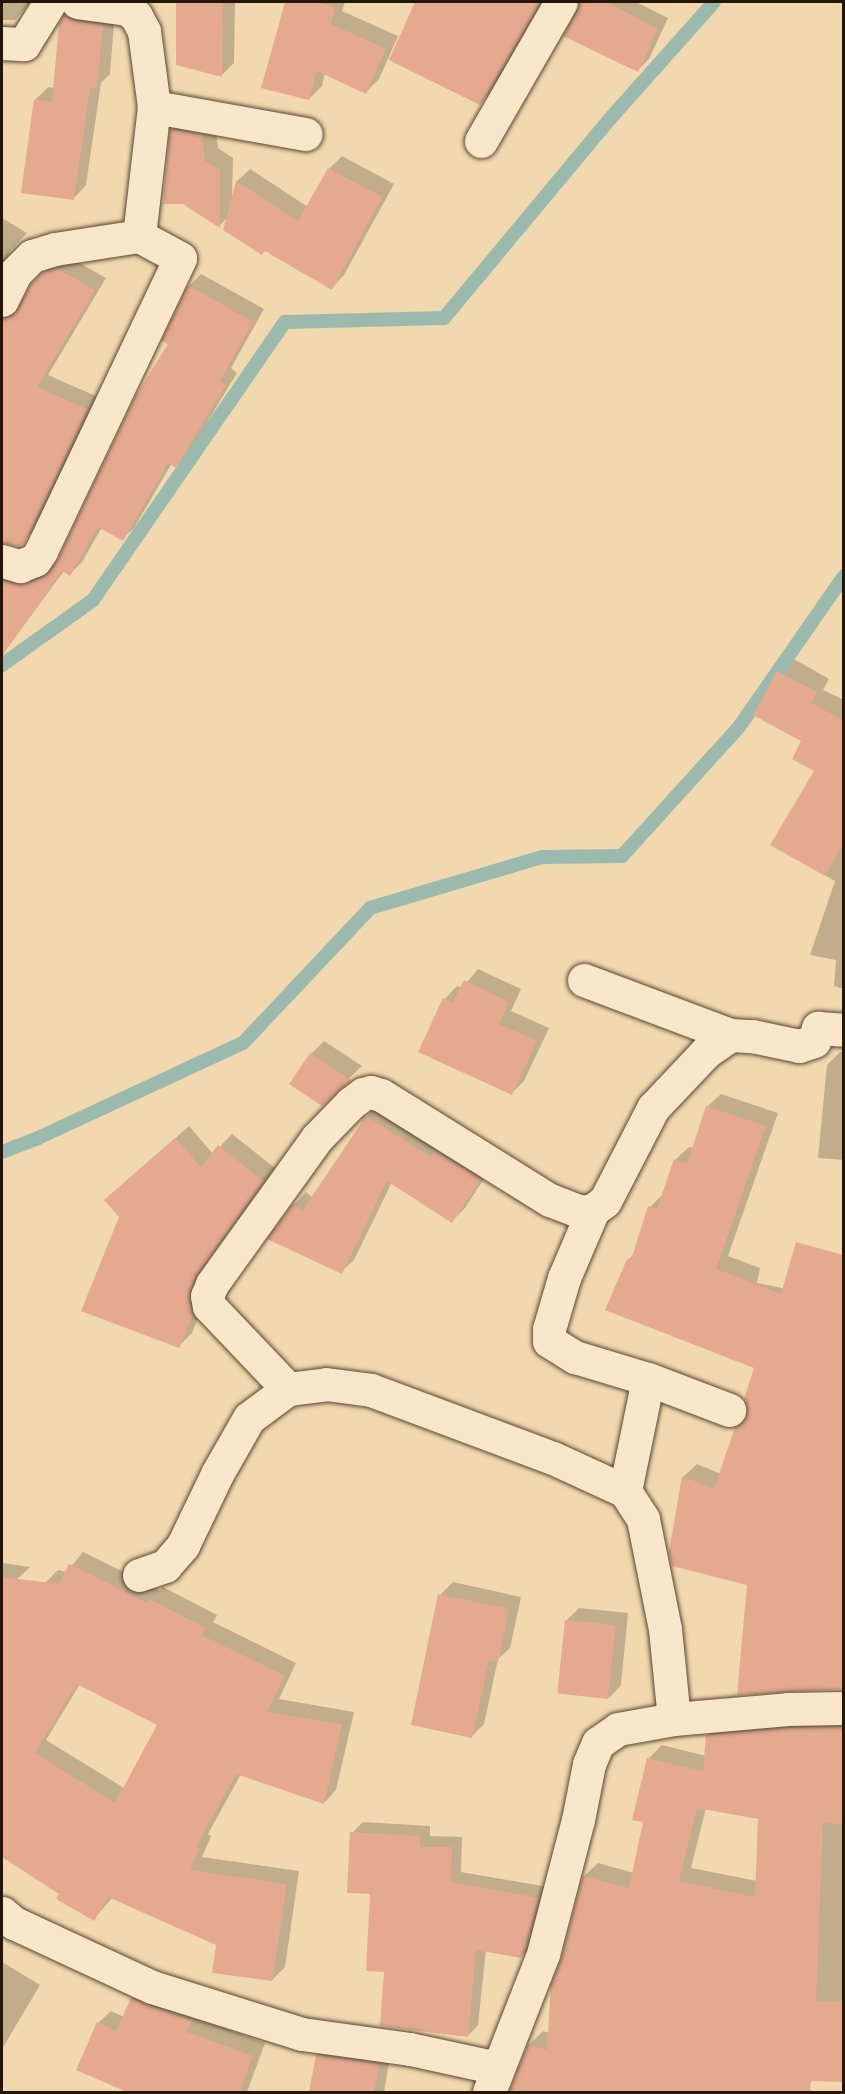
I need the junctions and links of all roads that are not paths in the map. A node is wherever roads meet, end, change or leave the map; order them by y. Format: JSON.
{"nodes":[{"id":1,"x":50,"y":2,"type":"edge"},
{"id":2,"x":77,"y":2,"type":"edge"},
{"id":3,"x":561,"y":2,"type":"edge"},
{"id":4,"x":2,"y":43,"type":"edge"},
{"id":5,"x":154,"y":107,"type":"junction"},
{"id":6,"x":306,"y":134,"type":"dead end"},
{"id":7,"x":481,"y":141,"type":"dead end"},
{"id":8,"x":139,"y":236,"type":"junction"},
{"id":9,"x":2,"y":300,"type":"edge"},
{"id":10,"x":2,"y":561,"type":"edge"},
{"id":11,"x":584,"y":980,"type":"dead end"},
{"id":12,"x":843,"y":1030,"type":"edge"},
{"id":13,"x":730,"y":1035,"type":"junction"},
{"id":14,"x":593,"y":1210,"type":"junction"},
{"id":15,"x":648,"y":1379,"type":"junction"},
{"id":16,"x":288,"y":1389,"type":"junction"},
{"id":17,"x":729,"y":1410,"type":"dead end"},
{"id":18,"x":625,"y":1491,"type":"junction"},
{"id":19,"x":139,"y":1575,"type":"dead end"},
{"id":20,"x":843,"y":1708,"type":"edge"},
{"id":21,"x":674,"y":1719,"type":"junction"},
{"id":22,"x":2,"y":1913,"type":"edge"},
{"id":23,"x":493,"y":2080,"type":"edge"}],
"edges":[{"from":1,"to":4,"type":"street"},
{"from":2,"to":5,"type":"street"},
{"from":3,"to":7,"type":"street"},
{"from":5,"to":6,"type":"street"},
{"from":5,"to":8,"type":"street"},
{"from":8,"to":9,"type":"street"},
{"from":8,"to":10,"type":"street"},
{"from":11,"to":13,"type":"street"},
{"from":12,"to":13,"type":"street"},
{"from":13,"to":14,"type":"street"},
{"from":14,"to":15,"type":"street"},
{"from":14,"to":16,"type":"street"},
{"from":15,"to":17,"type":"street"},
{"from":15,"to":18,"type":"street"},
{"from":16,"to":18,"type":"street"},
{"from":16,"to":19,"type":"street"},
{"from":18,"to":21,"type":"street"},
{"from":20,"to":21,"type":"street"},
{"from":21,"to":23,"type":"street"},
{"from":22,"to":23,"type":"street"}]}
